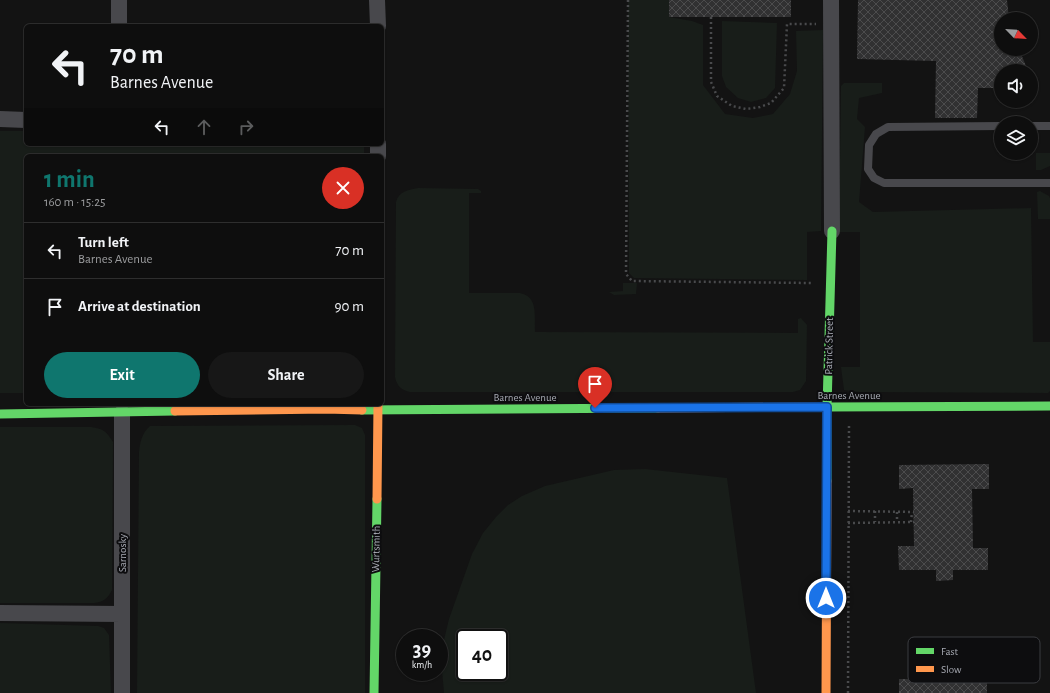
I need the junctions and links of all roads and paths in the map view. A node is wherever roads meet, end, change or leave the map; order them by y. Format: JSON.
{"nodes":[{"id":1,"x":119,"y":0,"type":"edge"},
{"id":2,"x":377,"y":0,"type":"edge"},
{"id":3,"x":628,"y":0,"type":"edge"},
{"id":4,"x":832,"y":0,"type":"edge"},
{"id":5,"x":711,"y":17,"type":"dead end"},
{"id":6,"x":119,"y":24,"type":"edge"},
{"id":7,"x":378,"y":24,"type":"edge"},
{"id":8,"x":832,"y":24,"type":"junction"},
{"id":9,"x":0,"y":119,"type":"edge"},
{"id":10,"x":24,"y":120,"type":"edge"},
{"id":11,"x":994,"y":126,"type":"edge"},
{"id":12,"x":1038,"y":126,"type":"edge"},
{"id":13,"x":1050,"y":126,"type":"edge"},
{"id":14,"x":1050,"y":183,"type":"edge"},
{"id":15,"x":832,"y":231,"type":"joint"},
{"id":16,"x":830,"y":283,"type":"junction"},
{"id":17,"x":1050,"y":406,"type":"edge"},
{"id":18,"x":378,"y":407,"type":"edge"},
{"id":19,"x":827,"y":407,"type":"junction"},
{"id":20,"x":122,"y":413,"type":"junction"},
{"id":21,"x":0,"y":414,"type":"edge"},
{"id":22,"x":849,"y":422,"type":"dead end"},
{"id":23,"x":848,"y":511,"type":"junction"},
{"id":24,"x":875,"y":511,"type":"junction"},
{"id":25,"x":896,"y":512,"type":"junction"},
{"id":26,"x":875,"y":522,"type":"junction"},
{"id":27,"x":897,"y":522,"type":"junction"},
{"id":28,"x":848,"y":523,"type":"junction"},
{"id":29,"x":0,"y":613,"type":"edge"},
{"id":30,"x":122,"y":614,"type":"junction"},
{"id":31,"x":122,"y":693,"type":"edge"},
{"id":32,"x":374,"y":693,"type":"edge"},
{"id":33,"x":826,"y":693,"type":"edge"},
{"id":34,"x":848,"y":693,"type":"edge"}],
"edges":[{"from":1,"to":6,"type":"street"},
{"from":2,"to":7,"type":"street"},
{"from":3,"to":16,"type":"path"},
{"from":4,"to":8,"type":"street","name":"Patrick Street"},
{"from":5,"to":8,"type":"path"},
{"from":8,"to":15,"type":"street","name":"Patrick Street"},
{"from":9,"to":10,"type":"street"},
{"from":11,"to":14,"type":"lane"},
{"from":12,"to":13,"type":"lane"},
{"from":15,"to":16,"type":"street","name":"Patrick Street"},
{"from":16,"to":19,"type":"street","name":"Patrick Street"},
{"from":17,"to":19,"type":"street","name":"Barnes Avenue"},
{"from":18,"to":19,"type":"street","name":"Barnes Avenue"},
{"from":18,"to":20,"type":"street","name":"Barnes Avenue"},
{"from":18,"to":32,"type":"street","name":"Wurtsmith"},
{"from":19,"to":33,"type":"street","name":"Patrick Street"},
{"from":20,"to":21,"type":"street","name":"Barnes Avenue"},
{"from":20,"to":30,"type":"street","name":"Sarnosky"},
{"from":22,"to":23,"type":"path"},
{"from":23,"to":24,"type":"path"},
{"from":23,"to":28,"type":"path"},
{"from":24,"to":25,"type":"path"},
{"from":24,"to":26,"type":"path"},
{"from":25,"to":27,"type":"path"},
{"from":25,"to":27,"type":"path"},
{"from":26,"to":27,"type":"path"},
{"from":26,"to":28,"type":"path"},
{"from":28,"to":34,"type":"path"},
{"from":29,"to":30,"type":"street"},
{"from":30,"to":31,"type":"street","name":"Sarnosky"}]}
